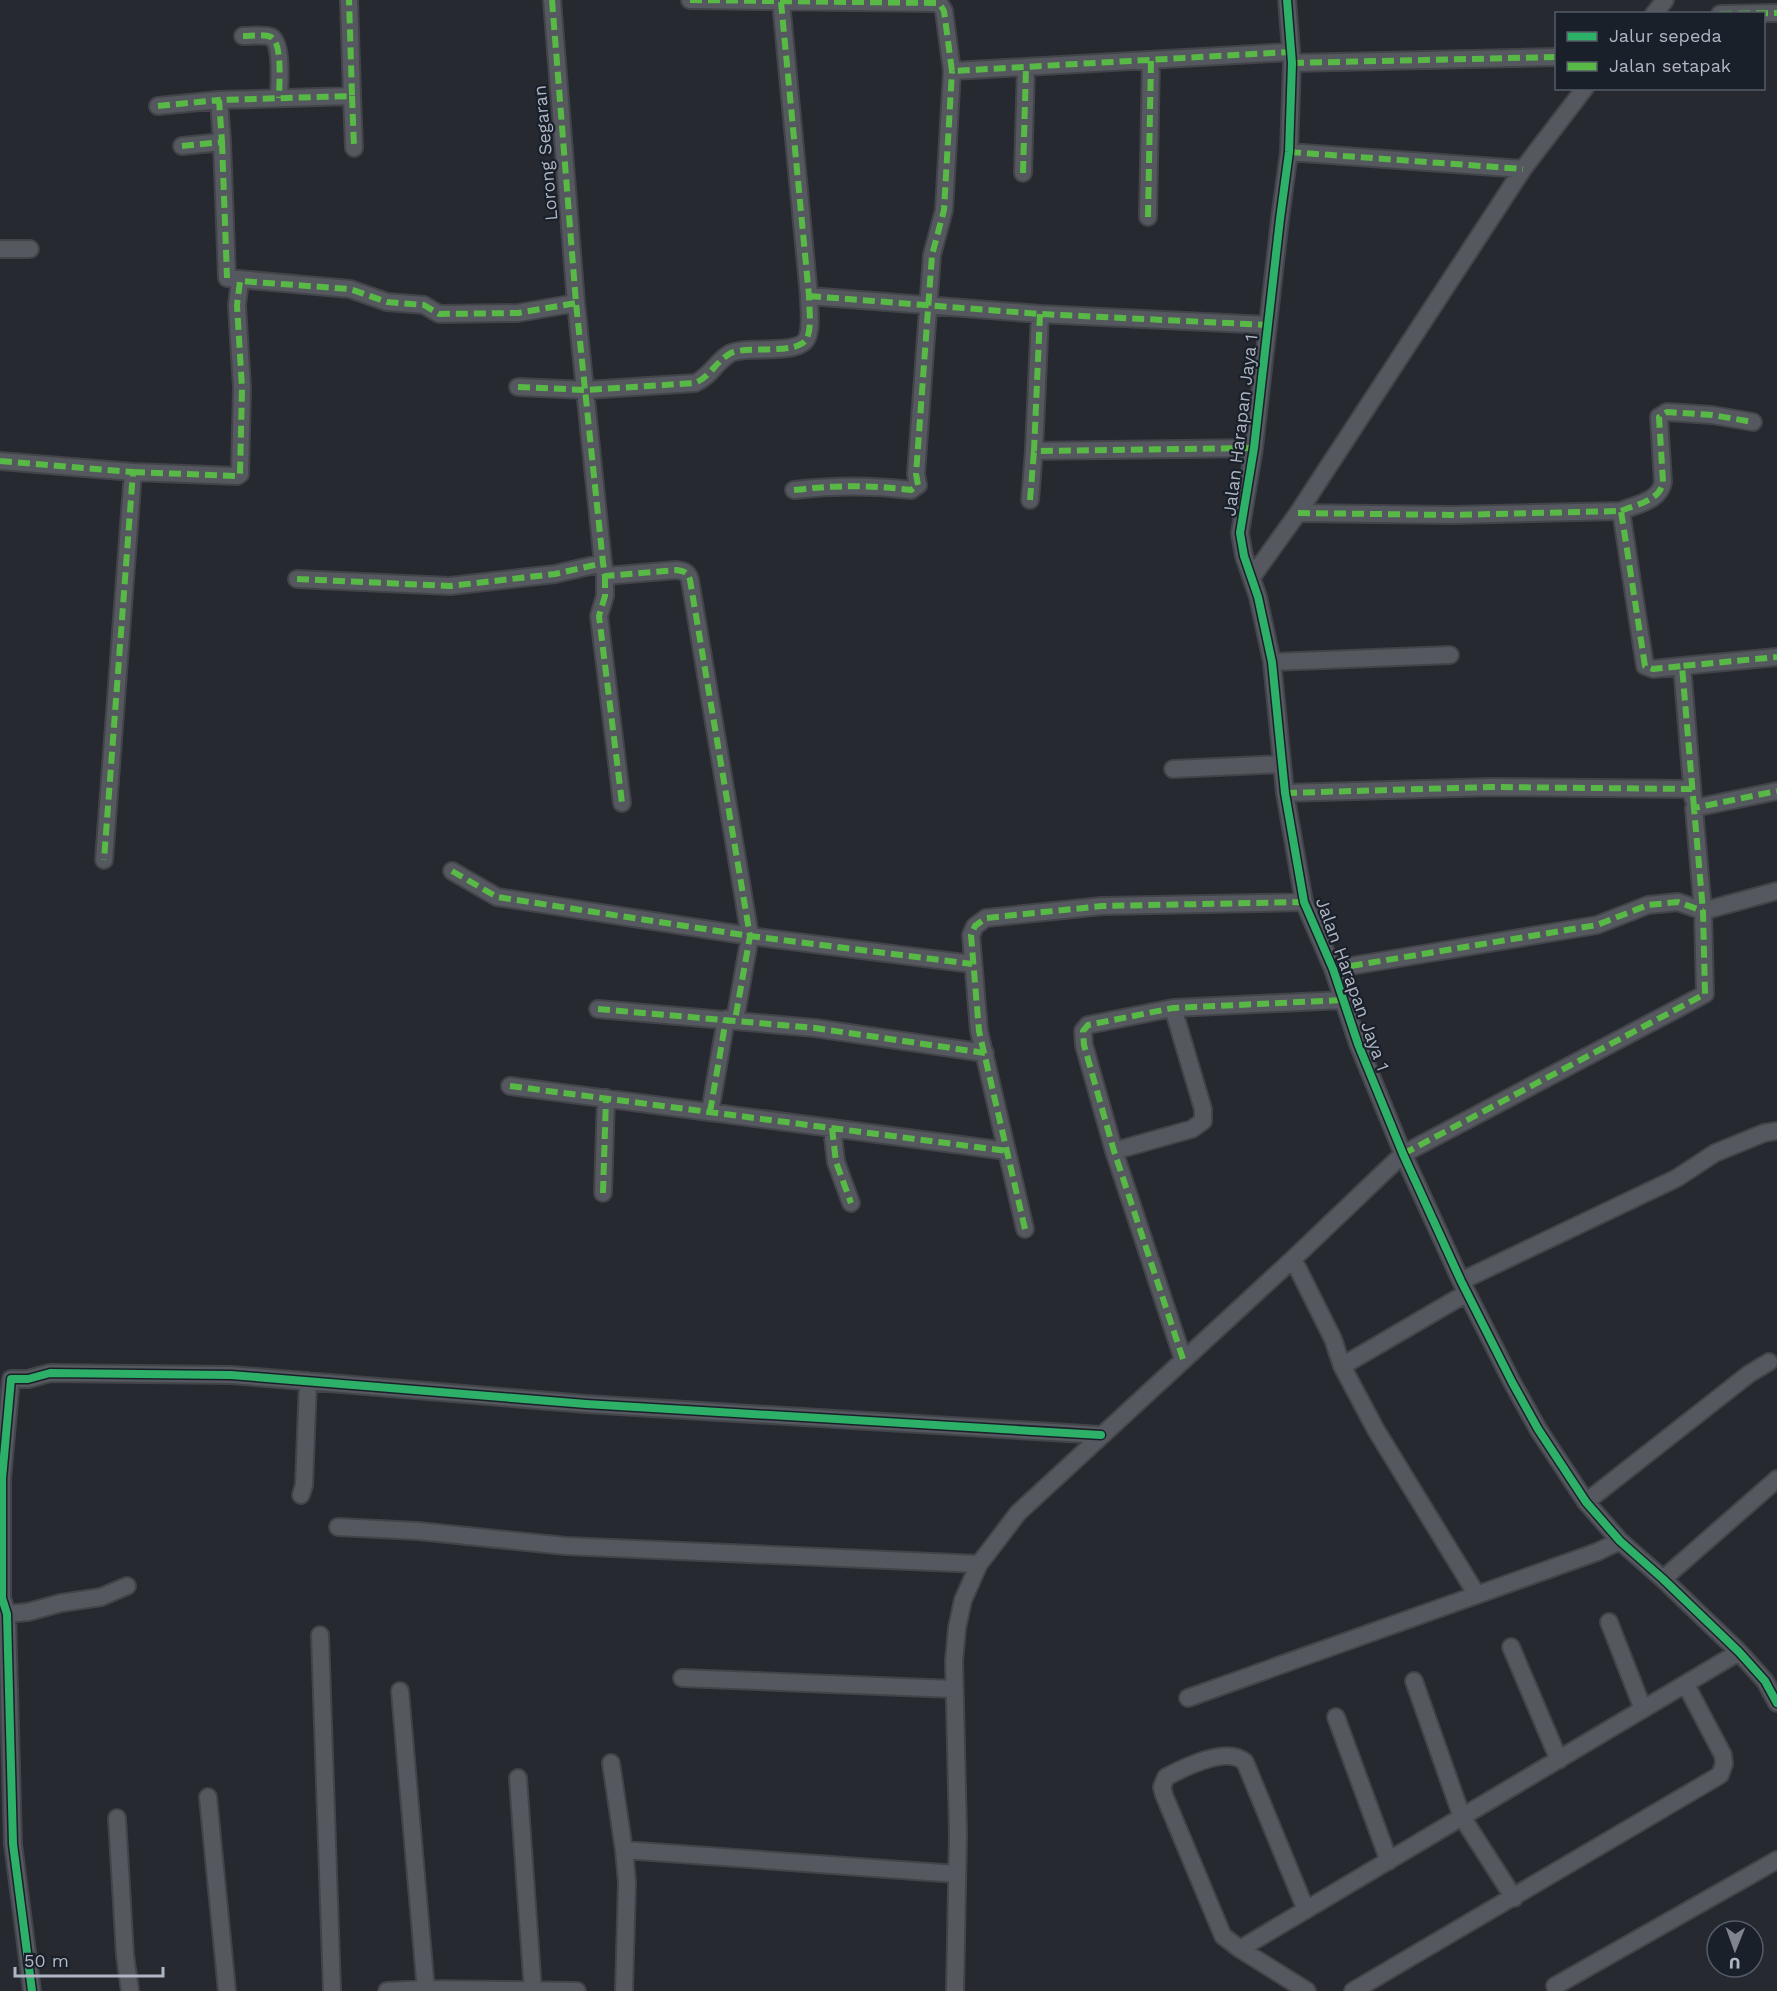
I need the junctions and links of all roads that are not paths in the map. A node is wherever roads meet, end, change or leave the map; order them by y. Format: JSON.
{"nodes":[{"id":1,"x":349,"y":0,"type":"edge"},
{"id":2,"x":552,"y":0,"type":"edge"},
{"id":3,"x":690,"y":0,"type":"edge"},
{"id":4,"x":1287,"y":0,"type":"edge"},
{"id":5,"x":1665,"y":0,"type":"edge"},
{"id":6,"x":780,"y":2,"type":"junction"},
{"id":7,"x":1656,"y":12,"type":"edge"},
{"id":8,"x":243,"y":36,"type":"dead end"},
{"id":9,"x":1555,"y":57,"type":"edge"},
{"id":10,"x":1291,"y":58,"type":"junction"},
{"id":11,"x":1151,"y":60,"type":"junction"},
{"id":12,"x":1026,"y":67,"type":"junction"},
{"id":13,"x":952,"y":71,"type":"junction"},
{"id":14,"x":1583,"y":90,"type":"edge"},
{"id":15,"x":352,"y":96,"type":"junction"},
{"id":16,"x":279,"y":98,"type":"junction"},
{"id":17,"x":219,"y":100,"type":"junction"},
{"id":18,"x":158,"y":106,"type":"dead end"},
{"id":19,"x":222,"y":142,"type":"junction"},
{"id":20,"x":182,"y":146,"type":"dead end"},
{"id":21,"x":354,"y":148,"type":"dead end"},
{"id":22,"x":1289,"y":152,"type":"junction"},
{"id":23,"x":1523,"y":169,"type":"junction"},
{"id":24,"x":1023,"y":172,"type":"dead end"},
{"id":25,"x":1148,"y":216,"type":"dead end"},
{"id":26,"x":0,"y":249,"type":"edge"},
{"id":27,"x":30,"y":249,"type":"dead end"},
{"id":28,"x":240,"y":281,"type":"junction"},
{"id":29,"x":809,"y":296,"type":"junction"},
{"id":30,"x":576,"y":303,"type":"junction"},
{"id":31,"x":928,"y":306,"type":"junction"},
{"id":32,"x":1040,"y":314,"type":"junction"},
{"id":33,"x":1268,"y":325,"type":"junction"},
{"id":34,"x":518,"y":387,"type":"dead end"},
{"id":35,"x":586,"y":390,"type":"junction"},
{"id":36,"x":1753,"y":422,"type":"dead end"},
{"id":37,"x":1254,"y":448,"type":"junction"},
{"id":38,"x":1034,"y":451,"type":"junction"},
{"id":39,"x":0,"y":461,"type":"edge"},
{"id":40,"x":133,"y":472,"type":"junction"},
{"id":41,"x":794,"y":490,"type":"dead end"},
{"id":42,"x":1030,"y":500,"type":"dead end"},
{"id":43,"x":1622,"y":511,"type":"junction"},
{"id":44,"x":1298,"y":513,"type":"junction"},
{"id":45,"x":604,"y":569,"type":"junction"},
{"id":46,"x":1252,"y":577,"type":"junction"},
{"id":47,"x":297,"y":579,"type":"dead end"},
{"id":48,"x":1450,"y":655,"type":"dead end"},
{"id":49,"x":1777,"y":657,"type":"edge"},
{"id":50,"x":1272,"y":662,"type":"junction"},
{"id":51,"x":1682,"y":666,"type":"junction"},
{"id":52,"x":1282,"y":764,"type":"junction"},
{"id":53,"x":1173,"y":769,"type":"dead end"},
{"id":54,"x":1692,"y":789,"type":"junction"},
{"id":55,"x":1777,"y":791,"type":"edge"},
{"id":56,"x":1285,"y":793,"type":"junction"},
{"id":57,"x":622,"y":803,"type":"dead end"},
{"id":58,"x":1694,"y":808,"type":"junction"},
{"id":59,"x":104,"y":860,"type":"dead end"},
{"id":60,"x":452,"y":871,"type":"dead end"},
{"id":61,"x":1777,"y":891,"type":"edge"},
{"id":62,"x":1304,"y":902,"type":"junction"},
{"id":63,"x":1703,"y":911,"type":"junction"},
{"id":64,"x":750,"y":936,"type":"junction"},
{"id":65,"x":972,"y":964,"type":"junction"},
{"id":66,"x":1333,"y":969,"type":"junction"},
{"id":67,"x":1343,"y":1000,"type":"junction"},
{"id":68,"x":1173,"y":1008,"type":"junction"},
{"id":69,"x":598,"y":1009,"type":"dead end"},
{"id":70,"x":730,"y":1019,"type":"junction"},
{"id":71,"x":985,"y":1053,"type":"junction"},
{"id":72,"x":510,"y":1086,"type":"dead end"},
{"id":73,"x":606,"y":1098,"type":"junction"},
{"id":74,"x":710,"y":1112,"type":"junction"},
{"id":75,"x":832,"y":1128,"type":"junction"},
{"id":76,"x":1777,"y":1131,"type":"edge"},
{"id":77,"x":1007,"y":1151,"type":"junction"},
{"id":78,"x":1114,"y":1151,"type":"junction"},
{"id":79,"x":1403,"y":1154,"type":"junction"},
{"id":80,"x":603,"y":1193,"type":"dead end"},
{"id":81,"x":851,"y":1203,"type":"dead end"},
{"id":82,"x":1025,"y":1229,"type":"dead end"},
{"id":83,"x":1293,"y":1259,"type":"junction"},
{"id":84,"x":1464,"y":1287,"type":"junction"},
{"id":85,"x":1183,"y":1359,"type":"junction"},
{"id":86,"x":1768,"y":1362,"type":"dead end"},
{"id":87,"x":1342,"y":1366,"type":"junction"},
{"id":88,"x":5,"y":1377,"type":"edge"},
{"id":89,"x":308,"y":1381,"type":"junction"},
{"id":90,"x":1101,"y":1436,"type":"junction"},
{"id":91,"x":1,"y":1479,"type":"edge"},
{"id":92,"x":1777,"y":1479,"type":"edge"},
{"id":93,"x":301,"y":1495,"type":"dead end"},
{"id":94,"x":1586,"y":1502,"type":"junction"},
{"id":95,"x":338,"y":1527,"type":"dead end"},
{"id":96,"x":1620,"y":1541,"type":"junction"},
{"id":97,"x":979,"y":1564,"type":"junction"},
{"id":98,"x":1663,"y":1579,"type":"junction"},
{"id":99,"x":128,"y":1586,"type":"dead end"},
{"id":100,"x":1477,"y":1595,"type":"junction"},
{"id":101,"x":7,"y":1614,"type":"junction"},
{"id":102,"x":1609,"y":1622,"type":"dead end"},
{"id":103,"x":320,"y":1635,"type":"dead end"},
{"id":104,"x":1511,"y":1647,"type":"dead end"},
{"id":105,"x":1739,"y":1652,"type":"junction"},
{"id":106,"x":682,"y":1678,"type":"dead end"},
{"id":107,"x":1414,"y":1681,"type":"dead end"},
{"id":108,"x":1686,"y":1685,"type":"junction"},
{"id":109,"x":953,"y":1689,"type":"junction"},
{"id":110,"x":400,"y":1691,"type":"dead end"},
{"id":111,"x":1188,"y":1698,"type":"dead end"},
{"id":112,"x":1777,"y":1703,"type":"edge"},
{"id":113,"x":5,"y":1706,"type":"edge"},
{"id":114,"x":1643,"y":1709,"type":"junction"},
{"id":115,"x":1336,"y":1717,"type":"dead end"},
{"id":116,"x":1559,"y":1760,"type":"junction"},
{"id":117,"x":611,"y":1763,"type":"dead end"},
{"id":118,"x":518,"y":1778,"type":"dead end"},
{"id":119,"x":208,"y":1797,"type":"dead end"},
{"id":120,"x":1462,"y":1817,"type":"junction"},
{"id":121,"x":117,"y":1818,"type":"dead end"},
{"id":122,"x":7,"y":1846,"type":"edge"},
{"id":123,"x":624,"y":1850,"type":"junction"},
{"id":124,"x":1777,"y":1860,"type":"edge"},
{"id":125,"x":1389,"y":1861,"type":"junction"},
{"id":126,"x":957,"y":1874,"type":"junction"},
{"id":127,"x":1514,"y":1898,"type":"junction"},
{"id":128,"x":1306,"y":1910,"type":"junction"},
{"id":129,"x":1240,"y":1949,"type":"junction"},
{"id":130,"x":1555,"y":1986,"type":"dead end"},
{"id":131,"x":426,"y":1990,"type":"edge"},
{"id":132,"x":32,"y":1991,"type":"edge"},
{"id":133,"x":130,"y":1991,"type":"edge"},
{"id":134,"x":227,"y":1991,"type":"edge"},
{"id":135,"x":332,"y":1991,"type":"edge"},
{"id":136,"x":387,"y":1991,"type":"edge"},
{"id":137,"x":533,"y":1991,"type":"edge"},
{"id":138,"x":577,"y":1991,"type":"edge"},
{"id":139,"x":624,"y":1991,"type":"edge"},
{"id":140,"x":955,"y":1991,"type":"edge"},
{"id":141,"x":1307,"y":1991,"type":"edge"},
{"id":142,"x":1353,"y":1991,"type":"edge"}],
"edges":[{"from":1,"to":15,"type":"street"},
{"from":2,"to":30,"type":"street","name":"Lorong Segaran"},
{"from":3,"to":6,"type":"street"},
{"from":4,"to":10,"type":"street","name":"Jalan Harapan Jaya 1"},
{"from":5,"to":7,"type":"street"},
{"from":6,"to":13,"type":"street"},
{"from":6,"to":29,"type":"street"},
{"from":8,"to":16,"type":"street"},
{"from":9,"to":10,"type":"street"},
{"from":10,"to":11,"type":"street"},
{"from":10,"to":22,"type":"street","name":"Jalan Harapan Jaya 1"},
{"from":11,"to":12,"type":"street"},
{"from":11,"to":25,"type":"street"},
{"from":12,"to":13,"type":"street"},
{"from":12,"to":24,"type":"street"},
{"from":13,"to":31,"type":"street"},
{"from":14,"to":23,"type":"street"},
{"from":15,"to":16,"type":"street"},
{"from":15,"to":21,"type":"street"},
{"from":16,"to":17,"type":"street"},
{"from":17,"to":18,"type":"street"},
{"from":17,"to":19,"type":"street"},
{"from":19,"to":20,"type":"street"},
{"from":19,"to":28,"type":"street"},
{"from":22,"to":23,"type":"street"},
{"from":22,"to":33,"type":"street","name":"Jalan Harapan Jaya 1"},
{"from":23,"to":44,"type":"street"},
{"from":26,"to":27,"type":"street"},
{"from":28,"to":30,"type":"street"},
{"from":28,"to":40,"type":"street"},
{"from":29,"to":31,"type":"street"},
{"from":29,"to":35,"type":"street"},
{"from":30,"to":35,"type":"street","name":"Lorong Segaran"},
{"from":31,"to":32,"type":"street"},
{"from":31,"to":41,"type":"street"},
{"from":32,"to":33,"type":"street"},
{"from":32,"to":38,"type":"street"},
{"from":33,"to":37,"type":"street","name":"Jalan Harapan Jaya 1"},
{"from":34,"to":35,"type":"street"},
{"from":35,"to":45,"type":"street","name":"Lorong Segaran"},
{"from":36,"to":43,"type":"street"},
{"from":37,"to":38,"type":"street"},
{"from":37,"to":46,"type":"street","name":"Jalan Harapan Jaya 1"},
{"from":38,"to":42,"type":"street"},
{"from":39,"to":40,"type":"street"},
{"from":40,"to":59,"type":"street"},
{"from":43,"to":44,"type":"street"},
{"from":43,"to":51,"type":"street"},
{"from":44,"to":46,"type":"street"},
{"from":45,"to":47,"type":"street"},
{"from":45,"to":57,"type":"street","name":"Lorong Segaran"},
{"from":45,"to":64,"type":"street"},
{"from":46,"to":50,"type":"street","name":"Jalan Harapan Jaya 1"},
{"from":48,"to":50,"type":"street"},
{"from":49,"to":51,"type":"street"},
{"from":50,"to":52,"type":"street","name":"Jalan Harapan Jaya 1"},
{"from":51,"to":54,"type":"street"},
{"from":52,"to":53,"type":"street"},
{"from":52,"to":56,"type":"street","name":"Jalan Harapan Jaya 1"},
{"from":54,"to":56,"type":"street"},
{"from":54,"to":58,"type":"street"},
{"from":55,"to":58,"type":"street"},
{"from":56,"to":62,"type":"street","name":"Jalan Harapan Jaya 1"},
{"from":58,"to":63,"type":"street"},
{"from":60,"to":64,"type":"street"},
{"from":61,"to":63,"type":"street"},
{"from":62,"to":65,"type":"street"},
{"from":62,"to":66,"type":"street","name":"Jalan Harapan Jaya 1"},
{"from":63,"to":66,"type":"street"},
{"from":63,"to":79,"type":"street"},
{"from":64,"to":65,"type":"street"},
{"from":64,"to":70,"type":"street"},
{"from":65,"to":71,"type":"street"},
{"from":66,"to":67,"type":"street","name":"Jalan Harapan Jaya 1"},
{"from":67,"to":68,"type":"street"},
{"from":67,"to":79,"type":"street","name":"Jalan Harapan Jaya 1"},
{"from":68,"to":78,"type":"street"},
{"from":68,"to":78,"type":"street"},
{"from":69,"to":70,"type":"street"},
{"from":70,"to":71,"type":"street"},
{"from":70,"to":74,"type":"street"},
{"from":71,"to":77,"type":"street"},
{"from":72,"to":73,"type":"street"},
{"from":73,"to":74,"type":"street"},
{"from":73,"to":80,"type":"street"},
{"from":74,"to":75,"type":"street"},
{"from":75,"to":77,"type":"street"},
{"from":75,"to":81,"type":"street"},
{"from":76,"to":84,"type":"street"},
{"from":77,"to":82,"type":"street"},
{"from":78,"to":85,"type":"street"},
{"from":79,"to":83,"type":"street"},
{"from":79,"to":84,"type":"street","name":"Jalan Harapan Jaya 1"},
{"from":83,"to":85,"type":"street"},
{"from":83,"to":87,"type":"street"},
{"from":84,"to":87,"type":"street"},
{"from":84,"to":94,"type":"street","name":"Jalan Harapan Jaya 1"},
{"from":85,"to":90,"type":"street"},
{"from":86,"to":94,"type":"street"},
{"from":87,"to":100,"type":"street"},
{"from":88,"to":89,"type":"street"},
{"from":88,"to":91,"type":"street"},
{"from":89,"to":90,"type":"street"},
{"from":89,"to":93,"type":"street"},
{"from":90,"to":97,"type":"street"},
{"from":91,"to":101,"type":"street"},
{"from":92,"to":98,"type":"street"},
{"from":94,"to":96,"type":"street","name":"Jalan Harapan Jaya 1"},
{"from":95,"to":97,"type":"street"},
{"from":96,"to":98,"type":"street","name":"Jalan Harapan Jaya 1"},
{"from":96,"to":100,"type":"street"},
{"from":97,"to":109,"type":"street"},
{"from":98,"to":105,"type":"street","name":"Jalan Harapan Jaya 1"},
{"from":99,"to":101,"type":"street"},
{"from":100,"to":111,"type":"street"},
{"from":101,"to":113,"type":"street"},
{"from":102,"to":114,"type":"street"},
{"from":103,"to":135,"type":"street"},
{"from":104,"to":116,"type":"street"},
{"from":105,"to":108,"type":"street"},
{"from":105,"to":112,"type":"street","name":"Jalan Harapan Jaya 1"},
{"from":106,"to":109,"type":"street"},
{"from":107,"to":120,"type":"street"},
{"from":108,"to":114,"type":"street"},
{"from":108,"to":127,"type":"street"},
{"from":109,"to":126,"type":"street"},
{"from":110,"to":131,"type":"street"},
{"from":113,"to":122,"type":"street"},
{"from":114,"to":116,"type":"street"},
{"from":115,"to":125,"type":"street"},
{"from":116,"to":120,"type":"street"},
{"from":117,"to":123,"type":"street"},
{"from":118,"to":137,"type":"street"},
{"from":119,"to":134,"type":"street"},
{"from":120,"to":125,"type":"street"},
{"from":120,"to":127,"type":"street"},
{"from":121,"to":133,"type":"street"},
{"from":122,"to":132,"type":"street"},
{"from":123,"to":126,"type":"street"},
{"from":123,"to":139,"type":"street"},
{"from":124,"to":130,"type":"street"},
{"from":125,"to":128,"type":"street"},
{"from":126,"to":140,"type":"street"},
{"from":127,"to":142,"type":"street"},
{"from":128,"to":129,"type":"street"},
{"from":128,"to":129,"type":"street"},
{"from":129,"to":141,"type":"street"},
{"from":131,"to":136,"type":"street"},
{"from":131,"to":137,"type":"street"},
{"from":137,"to":138,"type":"street"}]}
